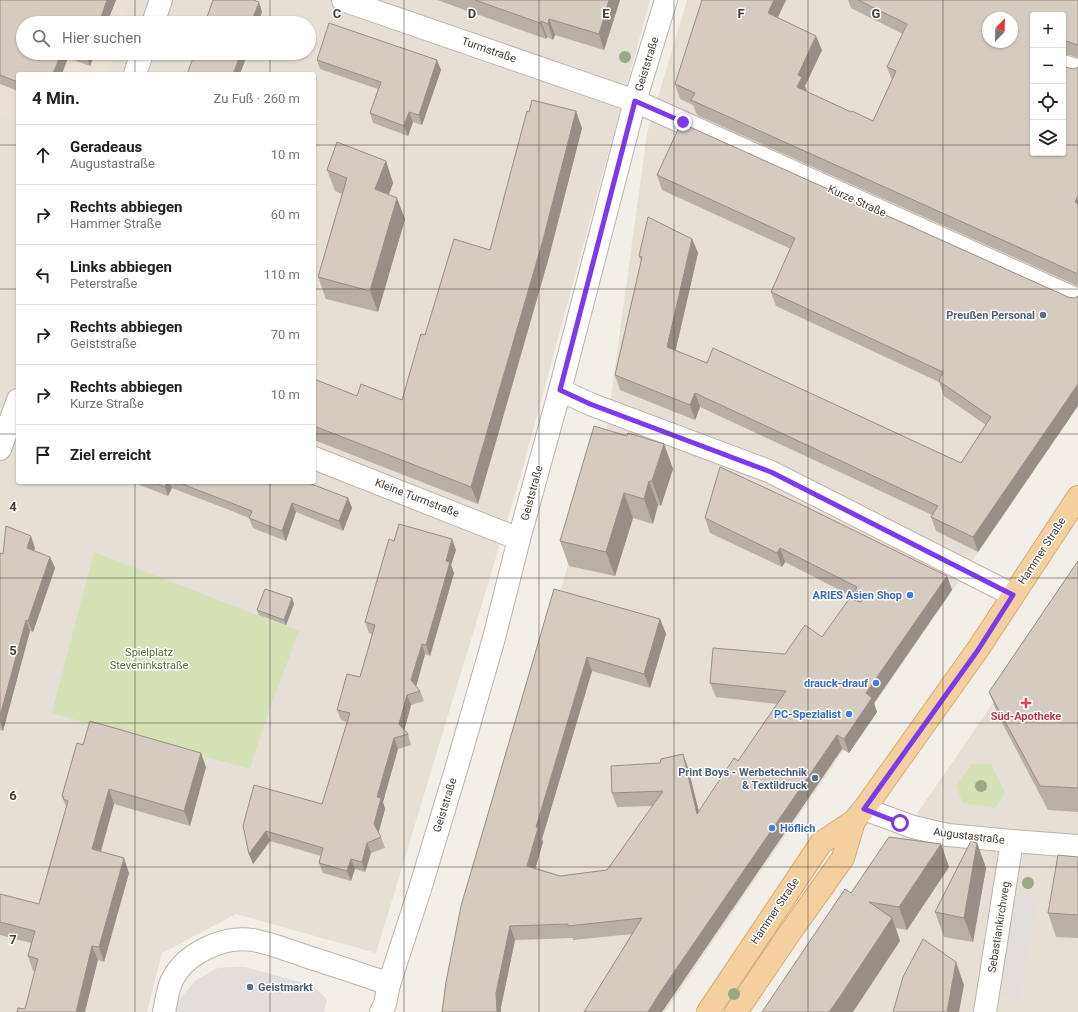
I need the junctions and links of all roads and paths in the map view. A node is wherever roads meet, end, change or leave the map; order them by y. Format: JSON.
{"nodes":[{"id":1,"x":161,"y":0,"type":"edge"},
{"id":2,"x":343,"y":0,"type":"edge"},
{"id":3,"x":666,"y":0,"type":"edge"},
{"id":4,"x":155,"y":16,"type":"edge"},
{"id":5,"x":140,"y":60,"type":"edge"},
{"id":6,"x":136,"y":72,"type":"edge"},
{"id":7,"x":635,"y":101,"type":"junction"},
{"id":8,"x":1078,"y":300,"type":"edge"},
{"id":9,"x":560,"y":390,"type":"junction"},
{"id":10,"x":16,"y":405,"type":"edge"},
{"id":11,"x":0,"y":449,"type":"edge"},
{"id":12,"x":316,"y":459,"type":"edge"},
{"id":13,"x":1078,"y":497,"type":"edge"},
{"id":14,"x":519,"y":538,"type":"junction"},
{"id":15,"x":1013,"y":595,"type":"junction"},
{"id":16,"x":859,"y":815,"type":"junction"},
{"id":17,"x":1012,"y":841,"type":"junction"},
{"id":18,"x":1078,"y":846,"type":"edge"},
{"id":19,"x":385,"y":1003,"type":"edge"},
{"id":20,"x":164,"y":1012,"type":"edge"},
{"id":21,"x":708,"y":1012,"type":"edge"},
{"id":22,"x":736,"y":1012,"type":"edge"},
{"id":23,"x":985,"y":1012,"type":"edge"}],
"edges":[{"from":1,"to":4,"type":"street"},
{"from":2,"to":7,"type":"street","name":"Turmstraße"},
{"from":3,"to":7,"type":"street","name":"Geiststraße"},
{"from":5,"to":6,"type":"street"},
{"from":7,"to":8,"type":"street","name":"Kurze Straße"},
{"from":7,"to":9,"type":"street","name":"Geiststraße"},
{"from":9,"to":14,"type":"street","name":"Geiststraße"},
{"from":9,"to":15,"type":"street"},
{"from":10,"to":11,"type":"street"},
{"from":12,"to":14,"type":"street","name":"Kleine Turmstraße"},
{"from":13,"to":15,"type":"main road","name":"Hammer Straße"},
{"from":14,"to":19,"type":"street","name":"Geiststraße"},
{"from":15,"to":16,"type":"main road","name":"Hammer Straße"},
{"from":16,"to":17,"type":"street","name":"Augustastraße"},
{"from":16,"to":21,"type":"main road","name":"Hammer Straße"},
{"from":16,"to":22,"type":"main road","name":"Hammer Straße"},
{"from":17,"to":18,"type":"street","name":"Augustastraße"},
{"from":17,"to":23,"type":"street","name":"Sebastiankirchweg"},
{"from":19,"to":20,"type":"street","name":"Geiststraße"}]}
